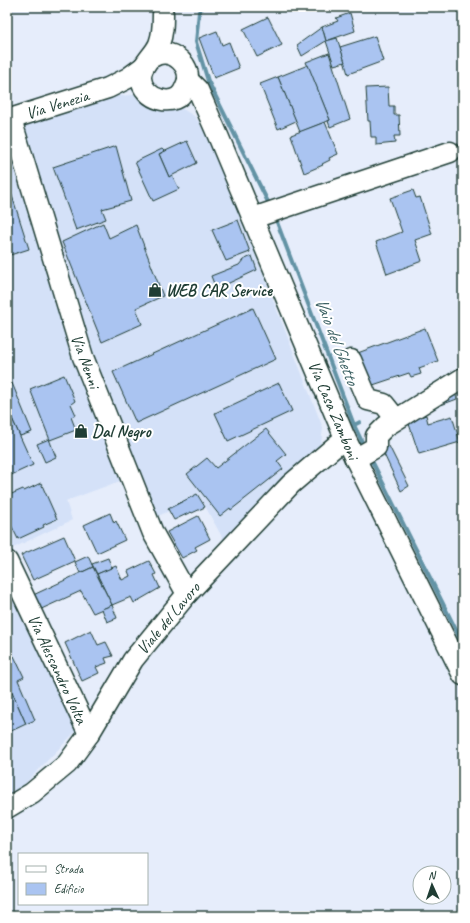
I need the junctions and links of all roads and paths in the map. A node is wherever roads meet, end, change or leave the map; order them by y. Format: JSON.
{"nodes":[{"id":1,"x":162,"y":10,"type":"edge"},
{"id":2,"x":179,"y":59,"type":"junction"},
{"id":3,"x":148,"y":62,"type":"junction"},
{"id":4,"x":188,"y":80,"type":"junction"},
{"id":5,"x":108,"y":88,"type":"junction"},
{"id":6,"x":144,"y":89,"type":"junction"},
{"id":7,"x":174,"y":99,"type":"junction"},
{"id":8,"x":9,"y":119,"type":"edge"},
{"id":9,"x":218,"y":138,"type":"junction"},
{"id":10,"x":450,"y":152,"type":"dead end"},
{"id":11,"x":253,"y":218,"type":"junction"},
{"id":12,"x":351,"y":360,"type":"dead end"},
{"id":13,"x":463,"y":378,"type":"edge"},
{"id":14,"x":396,"y":419,"type":"junction"},
{"id":15,"x":345,"y":438,"type":"junction"},
{"id":16,"x":365,"y":453,"type":"junction"},
{"id":17,"x":7,"y":561,"type":"edge"},
{"id":18,"x":187,"y":594,"type":"junction"},
{"id":19,"x":463,"y":675,"type":"edge"},
{"id":20,"x":89,"y":734,"type":"junction"},
{"id":21,"x":7,"y":808,"type":"edge"}],
"edges":[{"from":1,"to":2,"type":"street"},
{"from":1,"to":3,"type":"street"},
{"from":2,"to":3,"type":"street"},
{"from":2,"to":4,"type":"street"},
{"from":3,"to":5,"type":"street","name":"Via Venezia"},
{"from":3,"to":6,"type":"street"},
{"from":4,"to":7,"type":"street"},
{"from":4,"to":9,"type":"street","name":"Via Casa Zamboni"},
{"from":5,"to":6,"type":"street","name":"Via Venezia"},
{"from":5,"to":8,"type":"street","name":"Via Venezia"},
{"from":6,"to":7,"type":"street"},
{"from":7,"to":9,"type":"street","name":"Via Casa Zamboni"},
{"from":8,"to":18,"type":"street","name":"Via Nenni"},
{"from":9,"to":11,"type":"street","name":"Via Casa Zamboni"},
{"from":10,"to":11,"type":"street"},
{"from":11,"to":15,"type":"street","name":"Via Casa Zamboni"},
{"from":12,"to":14,"type":"street"},
{"from":13,"to":14,"type":"street"},
{"from":14,"to":16,"type":"street"},
{"from":15,"to":16,"type":"street","name":"Via Casa Zamboni"},
{"from":15,"to":18,"type":"street","name":"Viale del Lavoro"},
{"from":16,"to":19,"type":"street","name":"Via Casa Zamboni"},
{"from":17,"to":20,"type":"street","name":"Via Alessandro Volta"},
{"from":18,"to":20,"type":"street","name":"Viale del Lavoro"},
{"from":20,"to":21,"type":"street","name":"Viale del Lavoro"}]}
